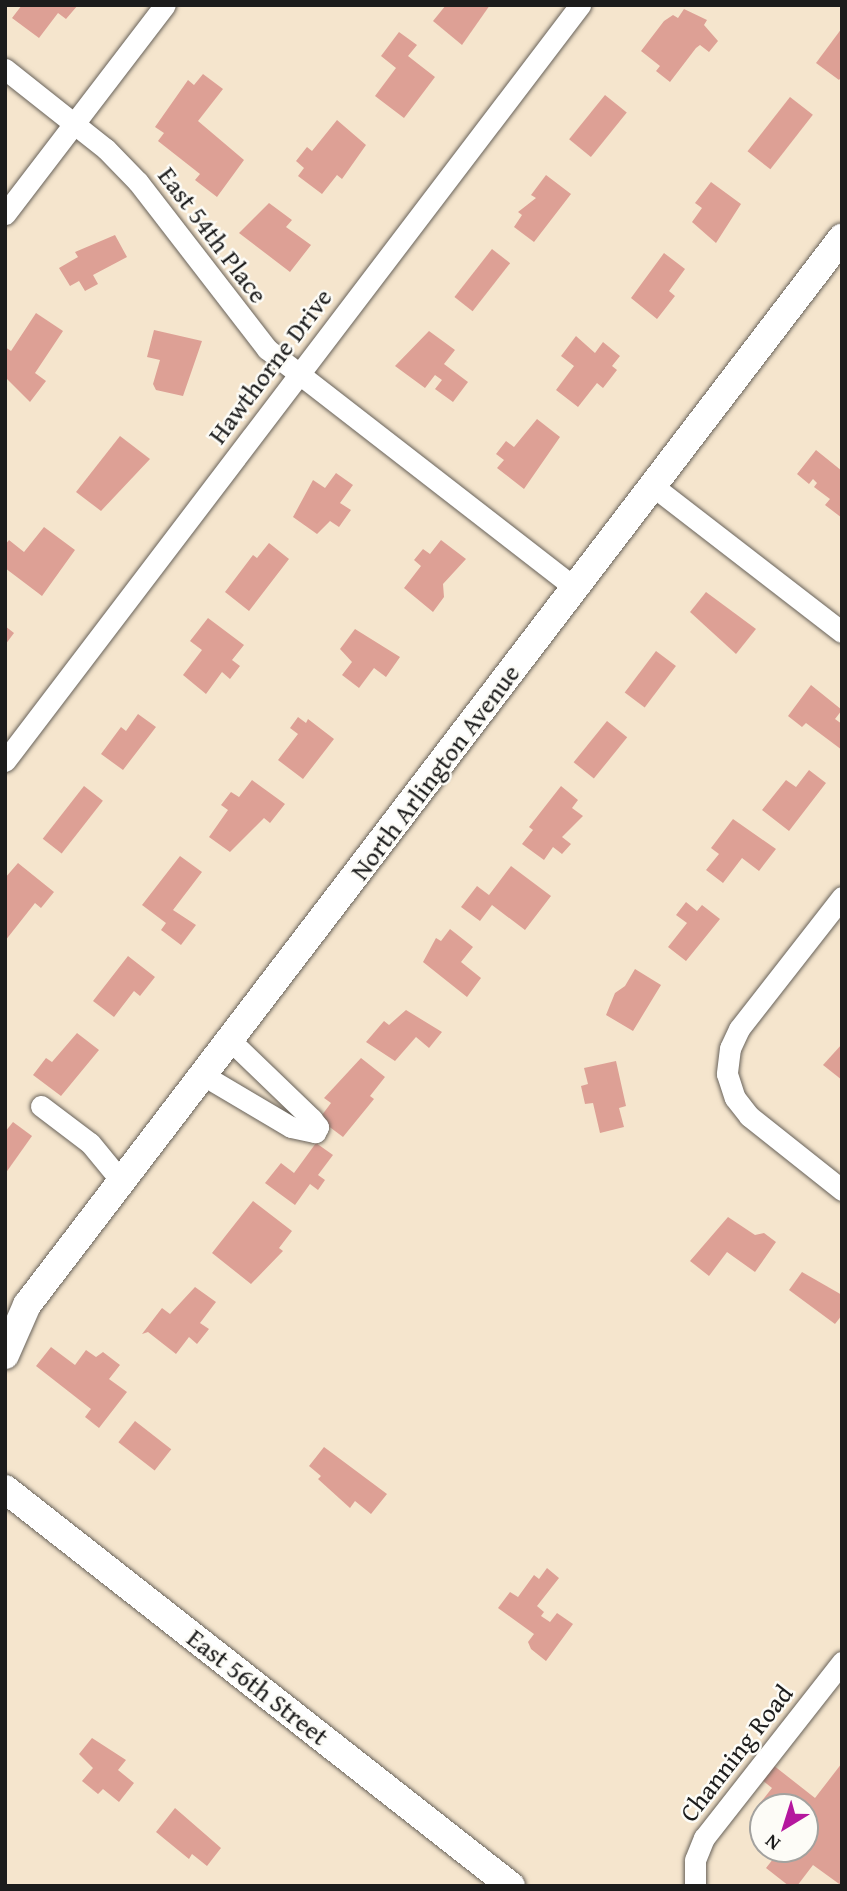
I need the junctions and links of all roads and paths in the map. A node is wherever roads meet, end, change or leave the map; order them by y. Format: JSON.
{"nodes":[{"id":1,"x":165,"y":5,"type":"edge"},
{"id":2,"x":580,"y":5,"type":"edge"},
{"id":3,"x":5,"y":69,"type":"edge"},
{"id":4,"x":75,"y":124,"type":"junction"},
{"id":5,"x":5,"y":214,"type":"edge"},
{"id":6,"x":842,"y":238,"type":"edge"},
{"id":7,"x":299,"y":373,"type":"junction"},
{"id":8,"x":653,"y":486,"type":"junction"},
{"id":9,"x":575,"y":588,"type":"junction"},
{"id":10,"x":842,"y":632,"type":"edge"},
{"id":11,"x":5,"y":761,"type":"edge"},
{"id":12,"x":842,"y":897,"type":"edge"},
{"id":13,"x":230,"y":1040,"type":"junction"},
{"id":14,"x":203,"y":1075,"type":"junction"},
{"id":15,"x":41,"y":1106,"type":"dead end"},
{"id":16,"x":122,"y":1182,"type":"junction"},
{"id":17,"x":842,"y":1190,"type":"edge"},
{"id":18,"x":16,"y":1313,"type":"edge"},
{"id":19,"x":5,"y":1355,"type":"edge"},
{"id":20,"x":5,"y":1489,"type":"edge"},
{"id":21,"x":842,"y":1662,"type":"edge"},
{"id":22,"x":511,"y":1886,"type":"edge"},
{"id":23,"x":695,"y":1886,"type":"edge"}],
"edges":[{"from":1,"to":4,"type":"street"},
{"from":2,"to":7,"type":"street","name":"Hawthorne Drive"},
{"from":3,"to":4,"type":"street","name":"East 54th Place"},
{"from":4,"to":5,"type":"street"},
{"from":4,"to":7,"type":"street","name":"East 54th Place"},
{"from":6,"to":8,"type":"main road","name":"North Arlington Avenue"},
{"from":7,"to":9,"type":"street","name":"East 54th Place"},
{"from":7,"to":11,"type":"street","name":"Hawthorne Drive"},
{"from":8,"to":9,"type":"main road","name":"North Arlington Avenue"},
{"from":8,"to":10,"type":"street"},
{"from":9,"to":13,"type":"main road","name":"North Arlington Avenue"},
{"from":12,"to":17,"type":"street"},
{"from":13,"to":14,"type":"main road","name":"North Arlington Avenue"},
{"from":13,"to":14,"type":"street"},
{"from":14,"to":16,"type":"main road","name":"North Arlington Avenue"},
{"from":15,"to":16,"type":"street"},
{"from":16,"to":18,"type":"main road","name":"North Arlington Avenue"},
{"from":18,"to":19,"type":"main road","name":"North Arlington Avenue"},
{"from":20,"to":22,"type":"main road","name":"East 56th Street"},
{"from":21,"to":23,"type":"street","name":"Channing Road"}]}
